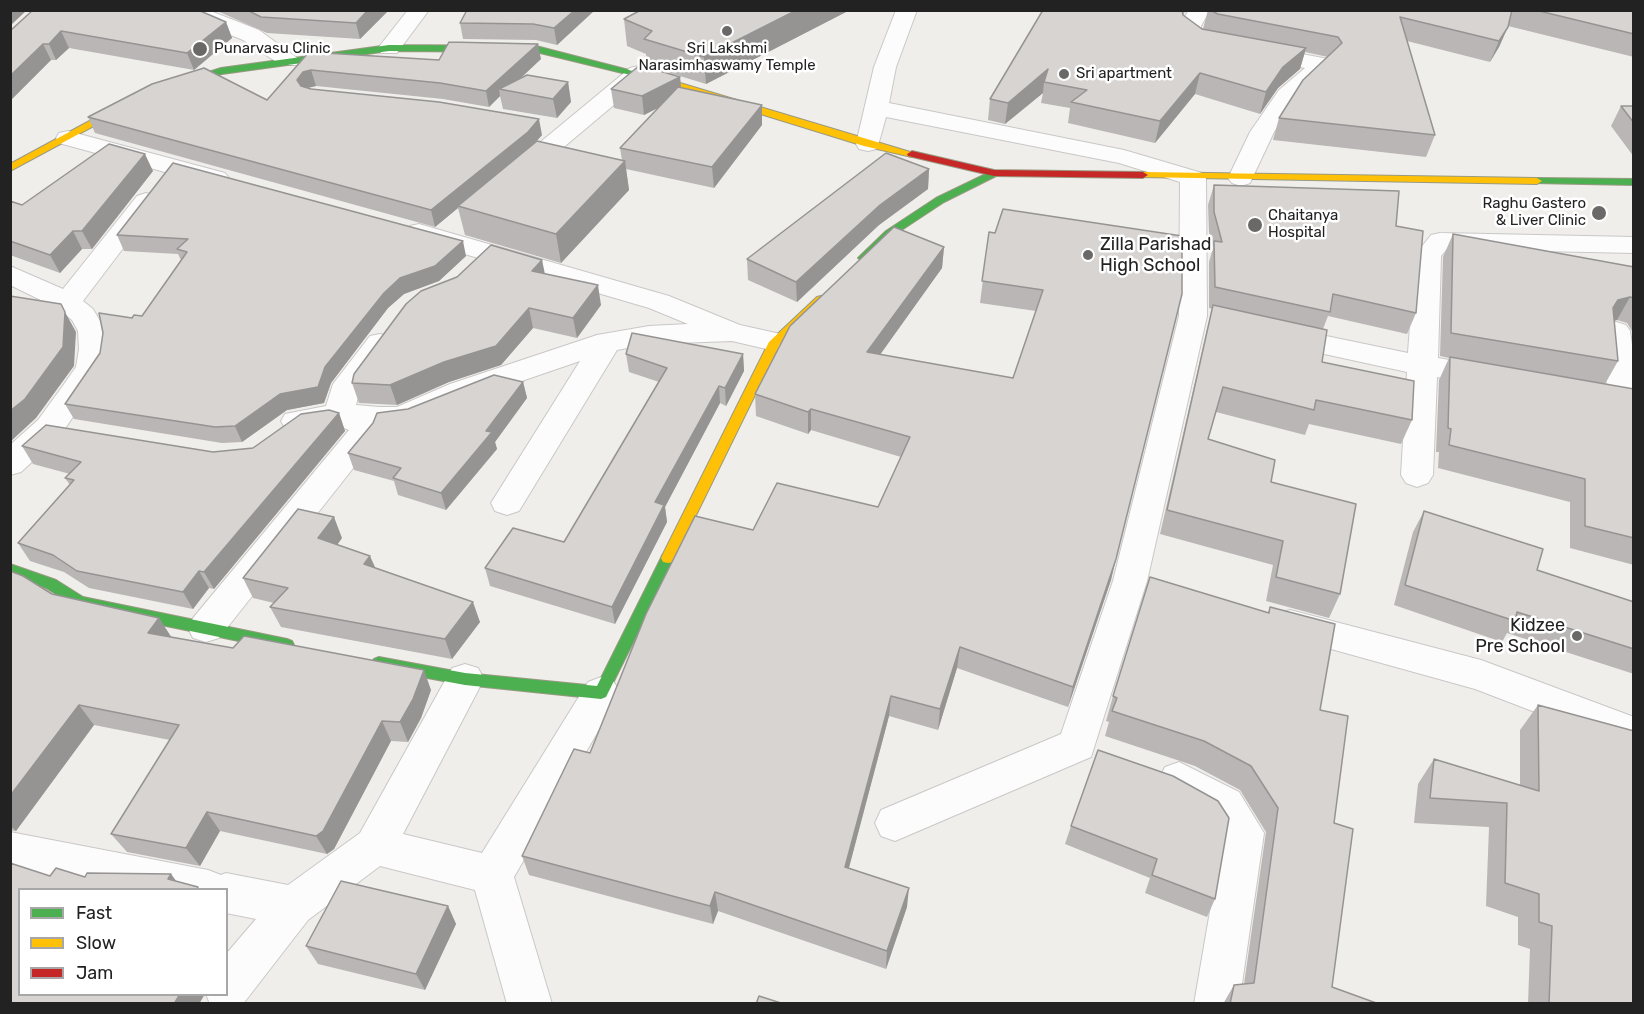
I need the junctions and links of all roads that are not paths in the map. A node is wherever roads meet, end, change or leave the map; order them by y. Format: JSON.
{"nodes":[{"id":1,"x":149,"y":10,"type":"edge"},
{"id":2,"x":419,"y":10,"type":"edge"},
{"id":3,"x":907,"y":10,"type":"edge"},
{"id":4,"x":1200,"y":10,"type":"edge"},
{"id":5,"x":210,"y":14,"type":"edge"},
{"id":6,"x":389,"y":48,"type":"junction"},
{"id":7,"x":289,"y":60,"type":"junction"},
{"id":8,"x":638,"y":73,"type":"junction"},
{"id":9,"x":876,"y":108,"type":"junction"},
{"id":10,"x":535,"y":124,"type":"edge"},
{"id":11,"x":570,"y":130,"type":"junction"},
{"id":12,"x":68,"y":138,"type":"junction"},
{"id":13,"x":868,"y":144,"type":"junction"},
{"id":14,"x":173,"y":166,"type":"junction"},
{"id":15,"x":10,"y":168,"type":"edge"},
{"id":16,"x":994,"y":173,"type":"junction"},
{"id":17,"x":1193,"y":178,"type":"junction"},
{"id":18,"x":1241,"y":178,"type":"junction"},
{"id":19,"x":1634,"y":182,"type":"edge"},
{"id":20,"x":240,"y":184,"type":"edge"},
{"id":21,"x":496,"y":192,"type":"edge"},
{"id":22,"x":396,"y":226,"type":"edge"},
{"id":23,"x":1634,"y":245,"type":"edge"},
{"id":24,"x":490,"y":252,"type":"junction"},
{"id":25,"x":852,"y":270,"type":"edge"},
{"id":26,"x":10,"y":274,"type":"edge"},
{"id":27,"x":466,"y":274,"type":"edge"},
{"id":28,"x":829,"y":292,"type":"edge"},
{"id":29,"x":67,"y":302,"type":"junction"},
{"id":30,"x":400,"y":316,"type":"edge"},
{"id":31,"x":1616,"y":330,"type":"edge"},
{"id":32,"x":1261,"y":331,"type":"edge"},
{"id":33,"x":732,"y":332,"type":"junction"},
{"id":34,"x":607,"y":342,"type":"junction"},
{"id":35,"x":775,"y":342,"type":"junction"},
{"id":36,"x":1421,"y":365,"type":"junction"},
{"id":37,"x":1520,"y":381,"type":"edge"},
{"id":38,"x":1619,"y":398,"type":"edge"},
{"id":39,"x":339,"y":414,"type":"junction"},
{"id":40,"x":49,"y":428,"type":"junction"},
{"id":41,"x":84,"y":433,"type":"edge"},
{"id":42,"x":271,"y":439,"type":"edge"},
{"id":43,"x":10,"y":464,"type":"edge"},
{"id":44,"x":1417,"y":475,"type":"dead end"},
{"id":45,"x":507,"y":503,"type":"dead end"},
{"id":46,"x":10,"y":569,"type":"edge"},
{"id":47,"x":1130,"y":581,"type":"junction"},
{"id":48,"x":1163,"y":590,"type":"edge"},
{"id":49,"x":1263,"y":617,"type":"edge"},
{"id":50,"x":206,"y":628,"type":"junction"},
{"id":51,"x":303,"y":648,"type":"edge"},
{"id":52,"x":361,"y":659,"type":"edge"},
{"id":53,"x":465,"y":679,"type":"junction"},
{"id":54,"x":601,"y":693,"type":"junction"},
{"id":55,"x":1634,"y":734,"type":"edge"},
{"id":56,"x":1110,"y":756,"type":"junction"},
{"id":57,"x":895,"y":824,"type":"dead end"},
{"id":58,"x":375,"y":846,"type":"junction"},
{"id":59,"x":10,"y":851,"type":"edge"},
{"id":60,"x":492,"y":875,"type":"junction"},
{"id":61,"x":198,"y":888,"type":"edge"},
{"id":62,"x":228,"y":893,"type":"edge"},
{"id":63,"x":293,"y":906,"type":"junction"},
{"id":64,"x":228,"y":987,"type":"edge"},
{"id":65,"x":530,"y":1004,"type":"edge"},
{"id":66,"x":1216,"y":1004,"type":"edge"}],
"edges":[{"from":1,"to":5,"type":"street"},
{"from":2,"to":6,"type":"street"},
{"from":3,"to":9,"type":"street"},
{"from":4,"to":18,"type":"street"},
{"from":5,"to":7,"type":"street"},
{"from":6,"to":7,"type":"street"},
{"from":6,"to":8,"type":"street"},
{"from":7,"to":12,"type":"street"},
{"from":8,"to":11,"type":"street"},
{"from":8,"to":13,"type":"street"},
{"from":9,"to":13,"type":"street"},
{"from":9,"to":17,"type":"street"},
{"from":10,"to":11,"type":"street"},
{"from":11,"to":21,"type":"street"},
{"from":12,"to":14,"type":"street"},
{"from":12,"to":15,"type":"street"},
{"from":13,"to":16,"type":"street"},
{"from":14,"to":20,"type":"street"},
{"from":14,"to":29,"type":"street"},
{"from":16,"to":17,"type":"street"},
{"from":16,"to":25,"type":"street"},
{"from":17,"to":18,"type":"street"},
{"from":17,"to":47,"type":"street"},
{"from":18,"to":19,"type":"street"},
{"from":22,"to":24,"type":"street"},
{"from":23,"to":36,"type":"street"},
{"from":24,"to":27,"type":"street"},
{"from":24,"to":33,"type":"street"},
{"from":26,"to":29,"type":"street"},
{"from":28,"to":35,"type":"street"},
{"from":29,"to":40,"type":"street"},
{"from":30,"to":39,"type":"street"},
{"from":31,"to":38,"type":"street"},
{"from":32,"to":36,"type":"street"},
{"from":33,"to":34,"type":"street"},
{"from":33,"to":35,"type":"street"},
{"from":34,"to":39,"type":"street"},
{"from":34,"to":45,"type":"street"},
{"from":35,"to":54,"type":"street"},
{"from":36,"to":37,"type":"street"},
{"from":36,"to":44,"type":"street"},
{"from":39,"to":42,"type":"street"},
{"from":39,"to":50,"type":"street"},
{"from":40,"to":41,"type":"street"},
{"from":40,"to":43,"type":"street"},
{"from":46,"to":50,"type":"street"},
{"from":47,"to":48,"type":"street"},
{"from":47,"to":56,"type":"street"},
{"from":49,"to":55,"type":"street"},
{"from":50,"to":51,"type":"street"},
{"from":52,"to":53,"type":"street"},
{"from":53,"to":54,"type":"street"},
{"from":53,"to":58,"type":"street"},
{"from":54,"to":60,"type":"street"},
{"from":56,"to":57,"type":"street"},
{"from":56,"to":66,"type":"street"},
{"from":58,"to":60,"type":"street"},
{"from":58,"to":63,"type":"street"},
{"from":59,"to":61,"type":"street"},
{"from":60,"to":65,"type":"street"},
{"from":62,"to":63,"type":"street"},
{"from":63,"to":64,"type":"street"}]}
